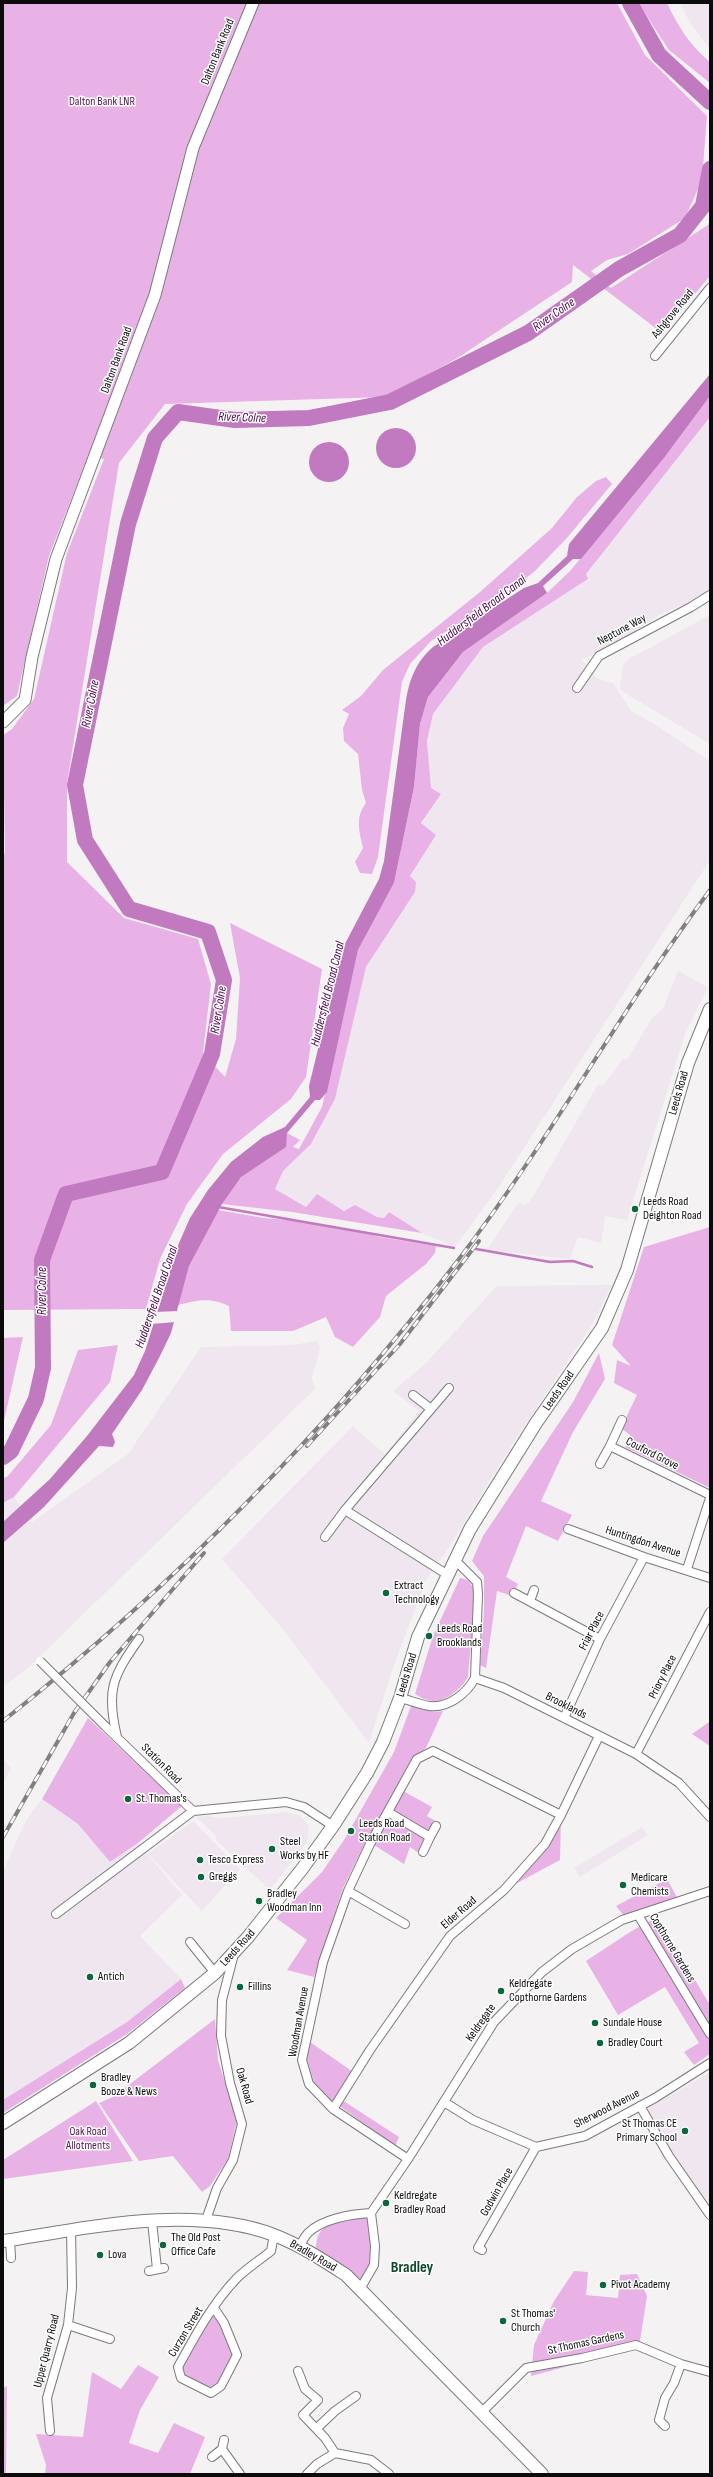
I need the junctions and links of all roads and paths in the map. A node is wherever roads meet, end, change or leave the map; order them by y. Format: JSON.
{"nodes":[{"id":1,"x":253,"y":3,"type":"edge"},
{"id":2,"x":710,"y":288,"type":"edge"},
{"id":3,"x":655,"y":356,"type":"dead end"},
{"id":4,"x":710,"y":595,"type":"edge"},
{"id":5,"x":710,"y":601,"type":"edge"},
{"id":6,"x":691,"y":608,"type":"junction"},
{"id":7,"x":576,"y":688,"type":"dead end"},
{"id":8,"x":3,"y":722,"type":"edge"},
{"id":9,"x":710,"y":1009,"type":"edge"},
{"id":10,"x":448,"y":1388,"type":"dead end"},
{"id":11,"x":413,"y":1395,"type":"dead end"},
{"id":12,"x":432,"y":1409,"type":"junction"},
{"id":13,"x":622,"y":1420,"type":"dead end"},
{"id":14,"x":610,"y":1446,"type":"junction"},
{"id":15,"x":600,"y":1464,"type":"dead end"},
{"id":16,"x":710,"y":1495,"type":"edge"},
{"id":17,"x":710,"y":1498,"type":"edge"},
{"id":18,"x":345,"y":1510,"type":"junction"},
{"id":19,"x":568,"y":1529,"type":"dead end"},
{"id":20,"x":325,"y":1537,"type":"dead end"},
{"id":21,"x":644,"y":1557,"type":"junction"},
{"id":22,"x":455,"y":1560,"type":"junction"},
{"id":23,"x":687,"y":1569,"type":"junction"},
{"id":24,"x":448,"y":1575,"type":"junction"},
{"id":25,"x":710,"y":1578,"type":"edge"},
{"id":26,"x":534,"y":1590,"type":"dead end"},
{"id":27,"x":514,"y":1593,"type":"dead end"},
{"id":28,"x":530,"y":1601,"type":"junction"},
{"id":29,"x":710,"y":1612,"type":"edge"},
{"id":30,"x":139,"y":1639,"type":"dead end"},
{"id":31,"x":600,"y":1639,"type":"junction"},
{"id":32,"x":40,"y":1660,"type":"dead end"},
{"id":33,"x":475,"y":1678,"type":"junction"},
{"id":34,"x":400,"y":1698,"type":"junction"},
{"id":35,"x":564,"y":1718,"type":"junction"},
{"id":36,"x":599,"y":1736,"type":"junction"},
{"id":37,"x":117,"y":1737,"type":"junction"},
{"id":38,"x":636,"y":1754,"type":"junction"},
{"id":39,"x":193,"y":1811,"type":"junction"},
{"id":40,"x":388,"y":1812,"type":"junction"},
{"id":41,"x":561,"y":1816,"type":"junction"},
{"id":42,"x":710,"y":1817,"type":"edge"},
{"id":43,"x":333,"y":1826,"type":"junction"},
{"id":44,"x":436,"y":1826,"type":"dead end"},
{"id":45,"x":430,"y":1837,"type":"junction"},
{"id":46,"x":423,"y":1852,"type":"dead end"},
{"id":47,"x":710,"y":1891,"type":"edge"},
{"id":48,"x":348,"y":1892,"type":"junction"},
{"id":49,"x":56,"y":1914,"type":"dead end"},
{"id":50,"x":638,"y":1915,"type":"junction"},
{"id":51,"x":405,"y":1924,"type":"dead end"},
{"id":52,"x":190,"y":1942,"type":"dead end"},
{"id":53,"x":234,"y":1953,"type":"junction"},
{"id":54,"x":215,"y":1973,"type":"junction"},
{"id":55,"x":710,"y":2034,"type":"edge"},
{"id":56,"x":710,"y":2063,"type":"edge"},
{"id":57,"x":444,"y":2102,"type":"junction"},
{"id":58,"x":640,"y":2106,"type":"junction"},
{"id":59,"x":334,"y":2109,"type":"junction"},
{"id":60,"x":3,"y":2122,"type":"edge"},
{"id":61,"x":536,"y":2147,"type":"junction"},
{"id":62,"x":408,"y":2159,"type":"junction"},
{"id":63,"x":371,"y":2213,"type":"junction"},
{"id":64,"x":710,"y":2215,"type":"edge"},
{"id":65,"x":206,"y":2220,"type":"junction"},
{"id":66,"x":152,"y":2221,"type":"junction"},
{"id":67,"x":71,"y":2229,"type":"junction"},
{"id":68,"x":274,"y":2235,"type":"junction"},
{"id":69,"x":6,"y":2240,"type":"edge"},
{"id":70,"x":299,"y":2247,"type":"junction"},
{"id":71,"x":478,"y":2248,"type":"dead end"},
{"id":72,"x":11,"y":2258,"type":"dead end"},
{"id":73,"x":156,"y":2269,"type":"dead end"},
{"id":74,"x":360,"y":2289,"type":"junction"},
{"id":75,"x":214,"y":2308,"type":"junction"},
{"id":76,"x":68,"y":2325,"type":"junction"},
{"id":77,"x":110,"y":2339,"type":"dead end"},
{"id":78,"x":681,"y":2364,"type":"junction"},
{"id":79,"x":298,"y":2371,"type":"dead end"},
{"id":80,"x":710,"y":2372,"type":"edge"},
{"id":81,"x":356,"y":2396,"type":"dead end"},
{"id":82,"x":481,"y":2413,"type":"junction"},
{"id":83,"x":665,"y":2426,"type":"dead end"},
{"id":84,"x":317,"y":2428,"type":"junction"},
{"id":85,"x":50,"y":2431,"type":"dead end"},
{"id":86,"x":335,"y":2453,"type":"junction"},
{"id":87,"x":212,"y":2457,"type":"dead end"},
{"id":88,"x":240,"y":2474,"type":"edge"},
{"id":89,"x":307,"y":2474,"type":"edge"},
{"id":90,"x":389,"y":2474,"type":"edge"},
{"id":91,"x":542,"y":2474,"type":"edge"}],
"edges":[{"from":1,"to":8,"type":"street","name":"Dalton Bank Road"},
{"from":2,"to":3,"type":"street","name":"Ashgrove Road"},
{"from":4,"to":6,"type":"street","name":"Neptune Way"},
{"from":5,"to":6,"type":"street","name":"Neptune Way"},
{"from":6,"to":7,"type":"street","name":"Neptune Way"},
{"from":9,"to":22,"type":"main road","name":"Leeds Road"},
{"from":10,"to":12,"type":"street"},
{"from":11,"to":12,"type":"street"},
{"from":12,"to":18,"type":"street"},
{"from":13,"to":14,"type":"street","name":"Couford Grove"},
{"from":14,"to":15,"type":"street"},
{"from":14,"to":16,"type":"street","name":"Couford Grove"},
{"from":17,"to":23,"type":"street"},
{"from":18,"to":20,"type":"street"},
{"from":18,"to":24,"type":"street"},
{"from":19,"to":21,"type":"street","name":"Huntingdon Avenue"},
{"from":21,"to":23,"type":"street","name":"Huntingdon Avenue"},
{"from":21,"to":31,"type":"street","name":"Friar Place"},
{"from":22,"to":24,"type":"main road","name":"Leeds Road"},
{"from":22,"to":33,"type":"street"},
{"from":23,"to":25,"type":"street","name":"Huntingdon Avenue"},
{"from":24,"to":34,"type":"main road","name":"Leeds Road"},
{"from":26,"to":28,"type":"street"},
{"from":27,"to":28,"type":"street"},
{"from":28,"to":31,"type":"street"},
{"from":29,"to":38,"type":"street","name":"Priory Place"},
{"from":30,"to":37,"type":"street"},
{"from":31,"to":35,"type":"street","name":"Friar Place"},
{"from":32,"to":37,"type":"street","name":"Station Road","bridge":true},
{"from":33,"to":34,"type":"street"},
{"from":33,"to":35,"type":"street","name":"Brooklands"},
{"from":34,"to":43,"type":"main road","name":"Leeds Road"},
{"from":35,"to":36,"type":"street","name":"Brooklands"},
{"from":36,"to":38,"type":"street","name":"Brooklands"},
{"from":36,"to":41,"type":"street","name":"Elder Road"},
{"from":37,"to":39,"type":"street","name":"Station Road"},
{"from":38,"to":42,"type":"street","name":"Brooklands"},
{"from":39,"to":43,"type":"street"},
{"from":39,"to":49,"type":"street"},
{"from":40,"to":41,"type":"street","name":"Woodman Avenue"},
{"from":40,"to":45,"type":"street"},
{"from":40,"to":48,"type":"street","name":"Woodman Avenue"},
{"from":41,"to":59,"type":"street","name":"Elder Road"},
{"from":43,"to":53,"type":"main road","name":"Leeds Road"},
{"from":44,"to":45,"type":"street"},
{"from":45,"to":46,"type":"street"},
{"from":47,"to":50,"type":"street","name":"Keldregate"},
{"from":48,"to":51,"type":"street"},
{"from":48,"to":59,"type":"street","name":"Woodman Avenue"},
{"from":50,"to":55,"type":"street","name":"Copthorne Gardens"},
{"from":50,"to":57,"type":"street","name":"Keldregate"},
{"from":52,"to":54,"type":"street"},
{"from":53,"to":54,"type":"main road","name":"Leeds Road"},
{"from":53,"to":65,"type":"street","name":"Oak Road"},
{"from":54,"to":60,"type":"main road","name":"Leeds Road"},
{"from":56,"to":58,"type":"street","name":"Sherwood Avenue"},
{"from":57,"to":61,"type":"street"},
{"from":57,"to":62,"type":"street","name":"Keldregate"},
{"from":58,"to":61,"type":"street","name":"Sherwood Avenue"},
{"from":58,"to":64,"type":"street"},
{"from":59,"to":62,"type":"street","name":"Woodman Avenue"},
{"from":61,"to":71,"type":"street","name":"Godwin Place"},
{"from":62,"to":63,"type":"street","name":"Keldregate"},
{"from":63,"to":70,"type":"street"},
{"from":63,"to":74,"type":"street"},
{"from":65,"to":66,"type":"main road","name":"Bradley Road"},
{"from":65,"to":68,"type":"main road","name":"Bradley Road"},
{"from":66,"to":67,"type":"main road","name":"Bradley Road"},
{"from":66,"to":73,"type":"street"},
{"from":67,"to":69,"type":"main road","name":"Bradley Road"},
{"from":67,"to":76,"type":"street","name":"Upper Quarry Road"},
{"from":68,"to":70,"type":"main road","name":"Bradley Road"},
{"from":68,"to":75,"type":"street","name":"Curzon Street"},
{"from":69,"to":72,"type":"street"},
{"from":70,"to":74,"type":"main road","name":"Bradley Road"},
{"from":74,"to":82,"type":"main road","name":"Bradley Road"},
{"from":75,"to":75,"type":"street","name":"Curzon Street"},
{"from":76,"to":77,"type":"street"},
{"from":76,"to":85,"type":"street","name":"Upper Quarry Road"},
{"from":78,"to":80,"type":"street","name":"St Thomas Gardens"},
{"from":78,"to":82,"type":"street","name":"St Thomas Gardens"},
{"from":78,"to":83,"type":"street"},
{"from":79,"to":84,"type":"street"},
{"from":81,"to":84,"type":"street"},
{"from":82,"to":91,"type":"main road","name":"Bradley Road"},
{"from":84,"to":86,"type":"street"},
{"from":86,"to":89,"type":"street"},
{"from":86,"to":90,"type":"street"},
{"from":87,"to":88,"type":"street"}]}
